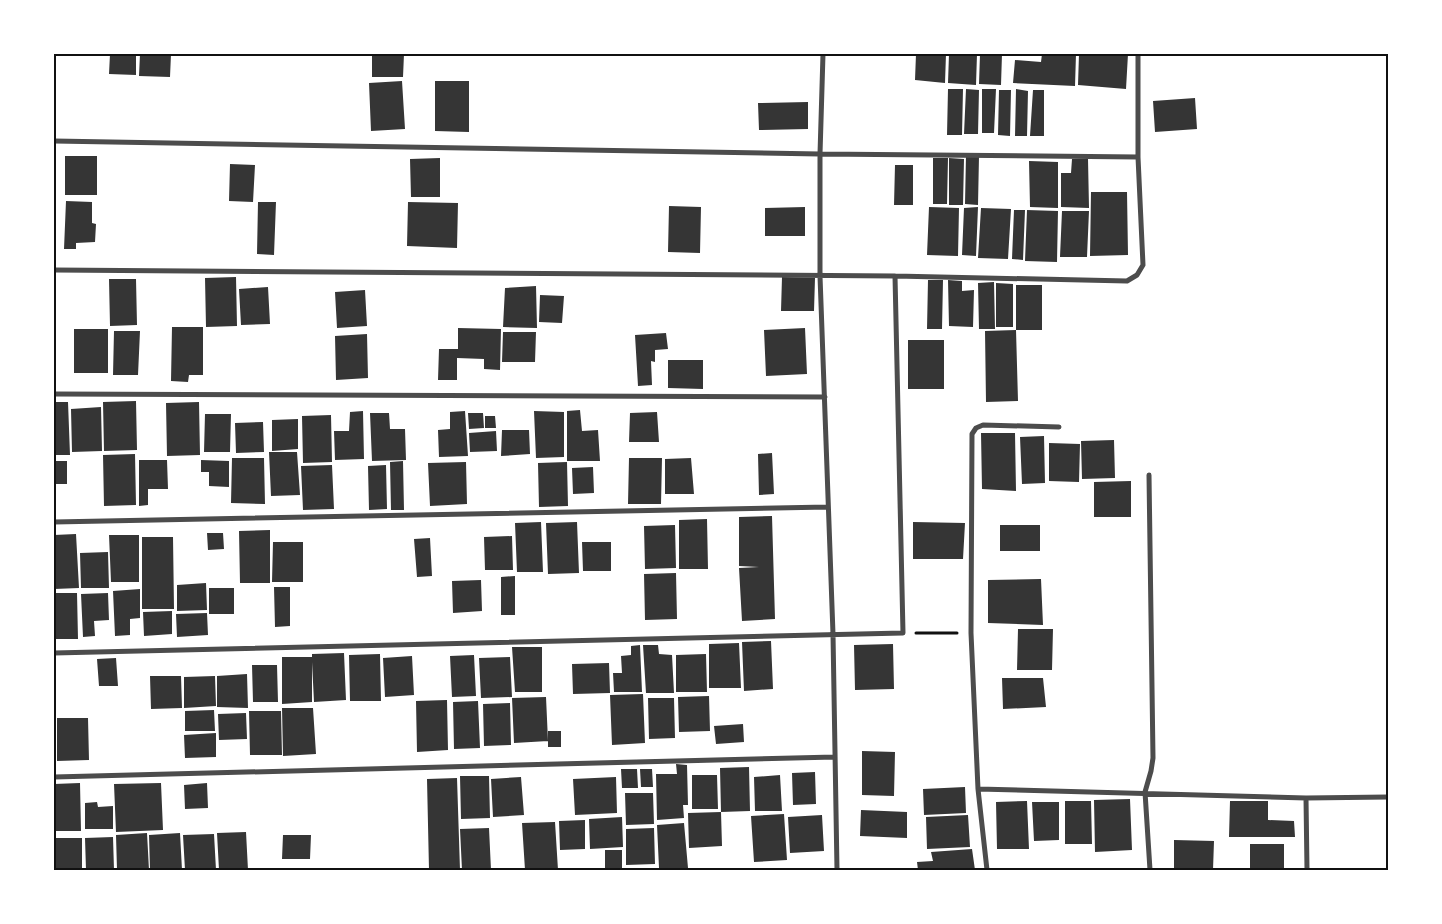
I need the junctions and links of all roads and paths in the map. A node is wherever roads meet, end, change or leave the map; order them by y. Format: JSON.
{"nodes":[{"id":1,"x":823,"y":54,"type":"edge"},
{"id":2,"x":1138,"y":54,"type":"edge"},
{"id":3,"x":54,"y":141,"type":"edge"},
{"id":4,"x":820,"y":154,"type":"junction"},
{"id":5,"x":1138,"y":157,"type":"junction"},
{"id":6,"x":54,"y":270,"type":"edge"},
{"id":7,"x":820,"y":276,"type":"junction"},
{"id":8,"x":895,"y":276,"type":"junction"},
{"id":9,"x":54,"y":394,"type":"edge"},
{"id":10,"x":824,"y":397,"type":"junction"},
{"id":11,"x":1059,"y":427,"type":"dead end"},
{"id":12,"x":1149,"y":474,"type":"dead end"},
{"id":13,"x":828,"y":507,"type":"junction"},
{"id":14,"x":54,"y":522,"type":"edge"},
{"id":15,"x":903,"y":633,"type":"junction"},
{"id":16,"x":971,"y":633,"type":"junction"},
{"id":17,"x":833,"y":634,"type":"junction"},
{"id":18,"x":54,"y":653,"type":"edge"},
{"id":19,"x":835,"y":757,"type":"junction"},
{"id":20,"x":54,"y":777,"type":"edge"},
{"id":21,"x":978,"y":789,"type":"junction"},
{"id":22,"x":1145,"y":792,"type":"junction"},
{"id":23,"x":1388,"y":797,"type":"edge"},
{"id":24,"x":1306,"y":798,"type":"junction"},
{"id":25,"x":837,"y":870,"type":"edge"},
{"id":26,"x":988,"y":870,"type":"edge"},
{"id":27,"x":1150,"y":870,"type":"edge"},
{"id":28,"x":1307,"y":870,"type":"edge"}],
"edges":[{"from":1,"to":4,"type":"street"},
{"from":2,"to":5,"type":"street"},
{"from":3,"to":4,"type":"street"},
{"from":4,"to":5,"type":"street"},
{"from":4,"to":7,"type":"street"},
{"from":5,"to":8,"type":"street"},
{"from":6,"to":7,"type":"street"},
{"from":7,"to":8,"type":"street"},
{"from":7,"to":10,"type":"street"},
{"from":8,"to":15,"type":"street"},
{"from":9,"to":10,"type":"street"},
{"from":10,"to":13,"type":"street"},
{"from":11,"to":16,"type":"street"},
{"from":12,"to":22,"type":"street"},
{"from":13,"to":14,"type":"street"},
{"from":13,"to":17,"type":"street"},
{"from":15,"to":16,"type":"path"},
{"from":15,"to":17,"type":"street"},
{"from":16,"to":21,"type":"street"},
{"from":17,"to":18,"type":"street"},
{"from":17,"to":19,"type":"street"},
{"from":19,"to":20,"type":"street"},
{"from":19,"to":25,"type":"street"},
{"from":21,"to":22,"type":"street"},
{"from":21,"to":26,"type":"street"},
{"from":22,"to":24,"type":"street"},
{"from":22,"to":27,"type":"street"},
{"from":23,"to":24,"type":"street"},
{"from":24,"to":28,"type":"street"}]}
